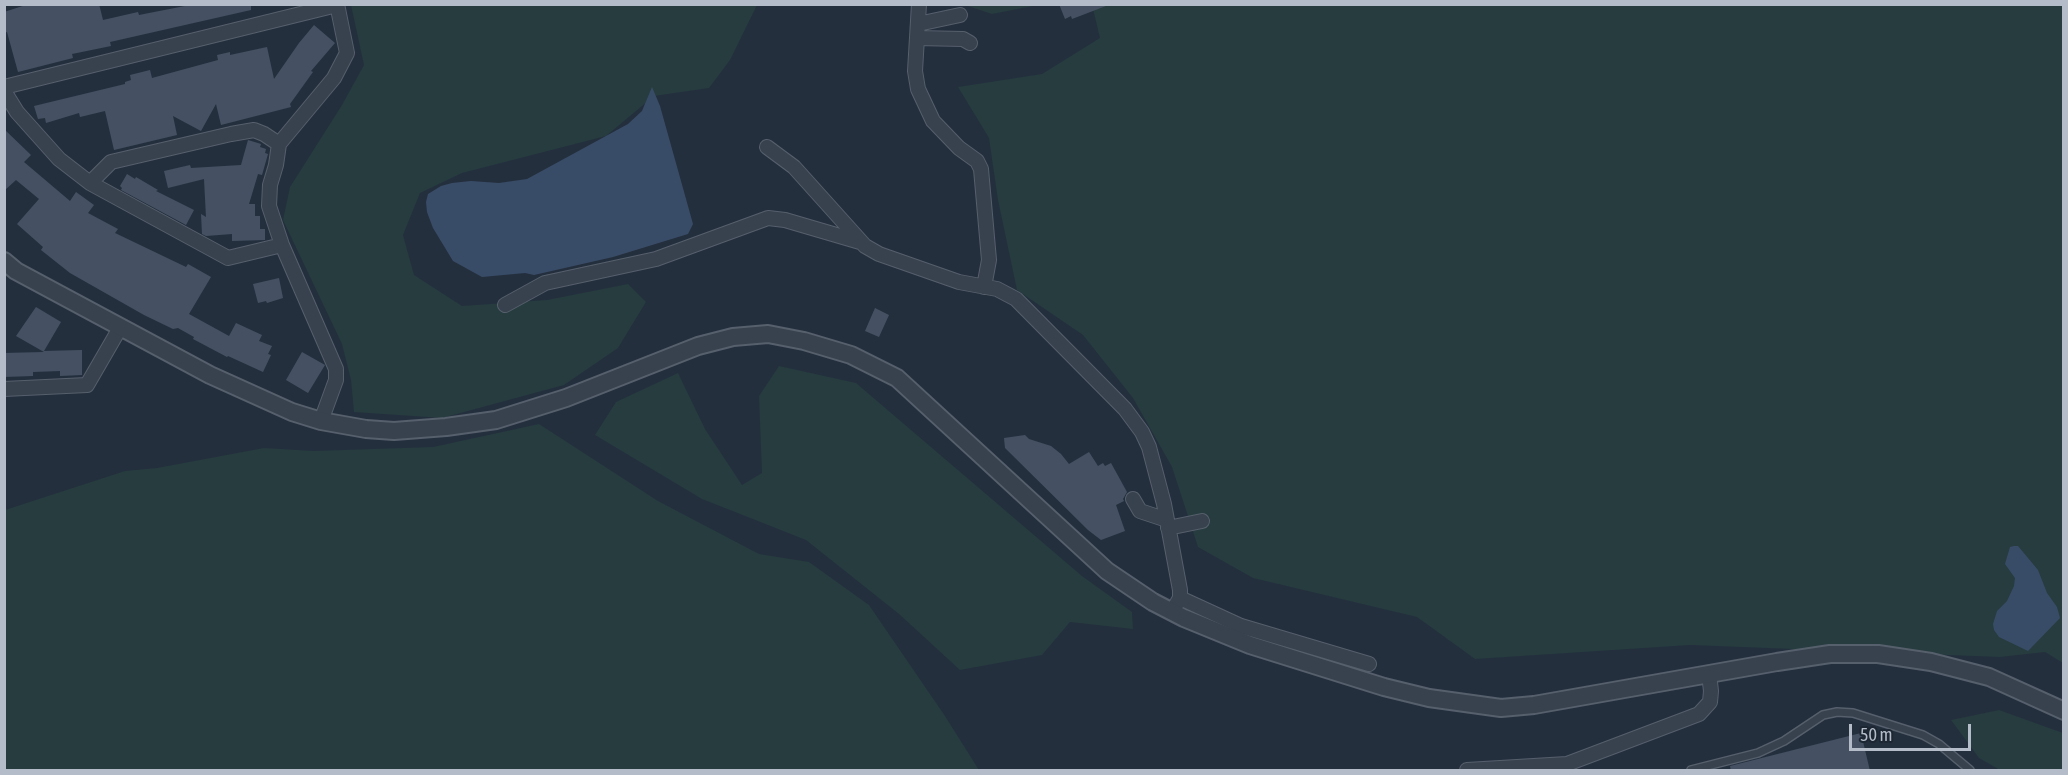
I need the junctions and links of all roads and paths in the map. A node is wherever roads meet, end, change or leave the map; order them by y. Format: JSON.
{"nodes":[{"id":1,"x":919,"y":4,"type":"edge"},
{"id":2,"x":337,"y":5,"type":"edge"},
{"id":3,"x":960,"y":15,"type":"dead end"},
{"id":4,"x":918,"y":31,"type":"junction"},
{"id":5,"x":970,"y":44,"type":"dead end"},
{"id":6,"x":4,"y":89,"type":"edge"},
{"id":7,"x":279,"y":144,"type":"junction"},
{"id":8,"x":767,"y":147,"type":"dead end"},
{"id":9,"x":90,"y":183,"type":"junction"},
{"id":10,"x":860,"y":242,"type":"junction"},
{"id":11,"x":282,"y":245,"type":"junction"},
{"id":12,"x":4,"y":261,"type":"edge"},
{"id":13,"x":984,"y":287,"type":"junction"},
{"id":14,"x":505,"y":305,"type":"dead end"},
{"id":15,"x":120,"y":328,"type":"junction"},
{"id":16,"x":4,"y":389,"type":"edge"},
{"id":17,"x":321,"y":421,"type":"junction"},
{"id":18,"x":1133,"y":499,"type":"dead end"},
{"id":19,"x":1202,"y":521,"type":"dead end"},
{"id":20,"x":1168,"y":524,"type":"junction"},
{"id":21,"x":1176,"y":605,"type":"junction"},
{"id":22,"x":1369,"y":664,"type":"dead end"},
{"id":23,"x":1709,"y":674,"type":"junction"},
{"id":24,"x":2064,"y":711,"type":"edge"},
{"id":25,"x":1969,"y":770,"type":"edge"},
{"id":26,"x":1467,"y":771,"type":"edge"},
{"id":27,"x":1690,"y":771,"type":"edge"},
{"id":28,"x":1957,"y":771,"type":"edge"}],
"edges":[{"from":1,"to":4,"type":"street"},
{"from":2,"to":6,"type":"street"},
{"from":2,"to":7,"type":"street"},
{"from":3,"to":4,"type":"street"},
{"from":4,"to":5,"type":"street"},
{"from":4,"to":13,"type":"street"},
{"from":6,"to":9,"type":"street"},
{"from":7,"to":9,"type":"street"},
{"from":7,"to":11,"type":"street"},
{"from":8,"to":10,"type":"street"},
{"from":9,"to":11,"type":"street"},
{"from":10,"to":13,"type":"street"},
{"from":10,"to":14,"type":"street"},
{"from":11,"to":17,"type":"street"},
{"from":12,"to":15,"type":"street"},
{"from":13,"to":20,"type":"street"},
{"from":15,"to":16,"type":"street"},
{"from":15,"to":17,"type":"street"},
{"from":17,"to":21,"type":"street"},
{"from":18,"to":20,"type":"street"},
{"from":19,"to":20,"type":"street"},
{"from":20,"to":21,"type":"street"},
{"from":21,"to":22,"type":"street"},
{"from":21,"to":23,"type":"street"},
{"from":23,"to":24,"type":"street"},
{"from":23,"to":26,"type":"street"},
{"from":25,"to":27,"type":"lane"},
{"from":25,"to":28,"type":"lane"}]}
